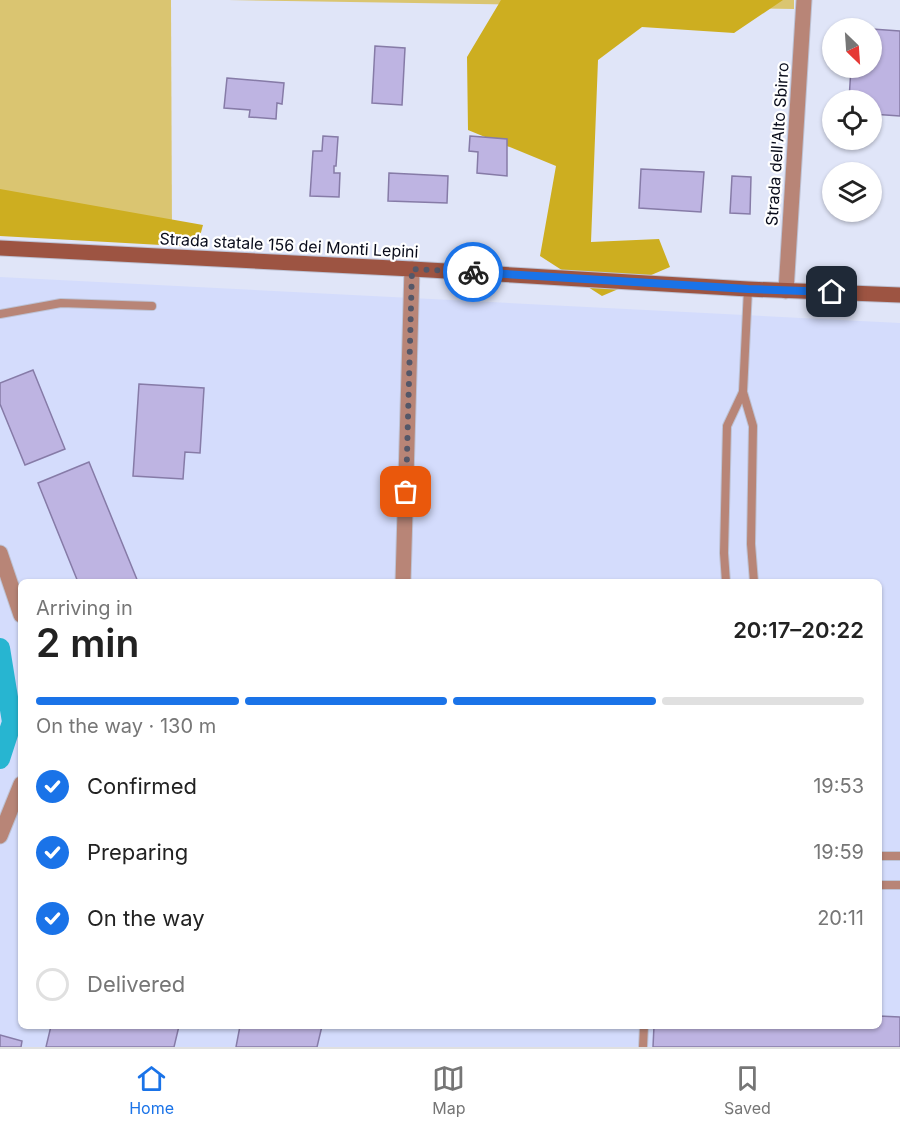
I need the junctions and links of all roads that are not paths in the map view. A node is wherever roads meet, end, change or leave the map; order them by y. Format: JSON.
{"nodes":[{"id":1,"x":804,"y":0,"type":"edge"},
{"id":2,"x":0,"y":248,"type":"edge"},
{"id":3,"x":412,"y":269,"type":"junction"},
{"id":4,"x":748,"y":289,"type":"junction"},
{"id":5,"x":786,"y":291,"type":"junction"},
{"id":6,"x":900,"y":295,"type":"edge"},
{"id":7,"x":152,"y":306,"type":"dead end"},
{"id":8,"x":0,"y":314,"type":"edge"},
{"id":9,"x":743,"y":392,"type":"junction"},
{"id":10,"x":0,"y":553,"type":"edge"},
{"id":11,"x":403,"y":579,"type":"edge"},
{"id":12,"x":726,"y":579,"type":"edge"},
{"id":13,"x":754,"y":579,"type":"edge"},
{"id":14,"x":18,"y":606,"type":"edge"},
{"id":15,"x":18,"y":790,"type":"edge"},
{"id":16,"x":3,"y":820,"type":"edge"},
{"id":17,"x":0,"y":836,"type":"edge"},
{"id":18,"x":882,"y":856,"type":"edge"},
{"id":19,"x":900,"y":856,"type":"edge"},
{"id":20,"x":882,"y":885,"type":"edge"},
{"id":21,"x":900,"y":885,"type":"edge"},
{"id":22,"x":644,"y":1029,"type":"edge"},
{"id":23,"x":643,"y":1047,"type":"edge"}],
"edges":[{"from":1,"to":5,"type":"street","name":"Strada dell'Alto Sbirro"},
{"from":2,"to":3,"type":"main road","name":"Strada statale 156 dei Monti Lepini"},
{"from":3,"to":4,"type":"main road","name":"Strada statale 156 dei Monti Lepini"},
{"from":3,"to":11,"type":"street"},
{"from":4,"to":5,"type":"main road","name":"Strada statale 156 dei Monti Lepini"},
{"from":4,"to":9,"type":"lane"},
{"from":5,"to":6,"type":"main road","name":"Strada statale 156 dei Monti Lepini"},
{"from":7,"to":8,"type":"lane"},
{"from":9,"to":12,"type":"lane"},
{"from":9,"to":13,"type":"lane"},
{"from":10,"to":14,"type":"street"},
{"from":15,"to":16,"type":"street"},
{"from":16,"to":17,"type":"street"},
{"from":18,"to":19,"type":"lane"},
{"from":20,"to":21,"type":"lane"},
{"from":22,"to":23,"type":"lane"}]}
